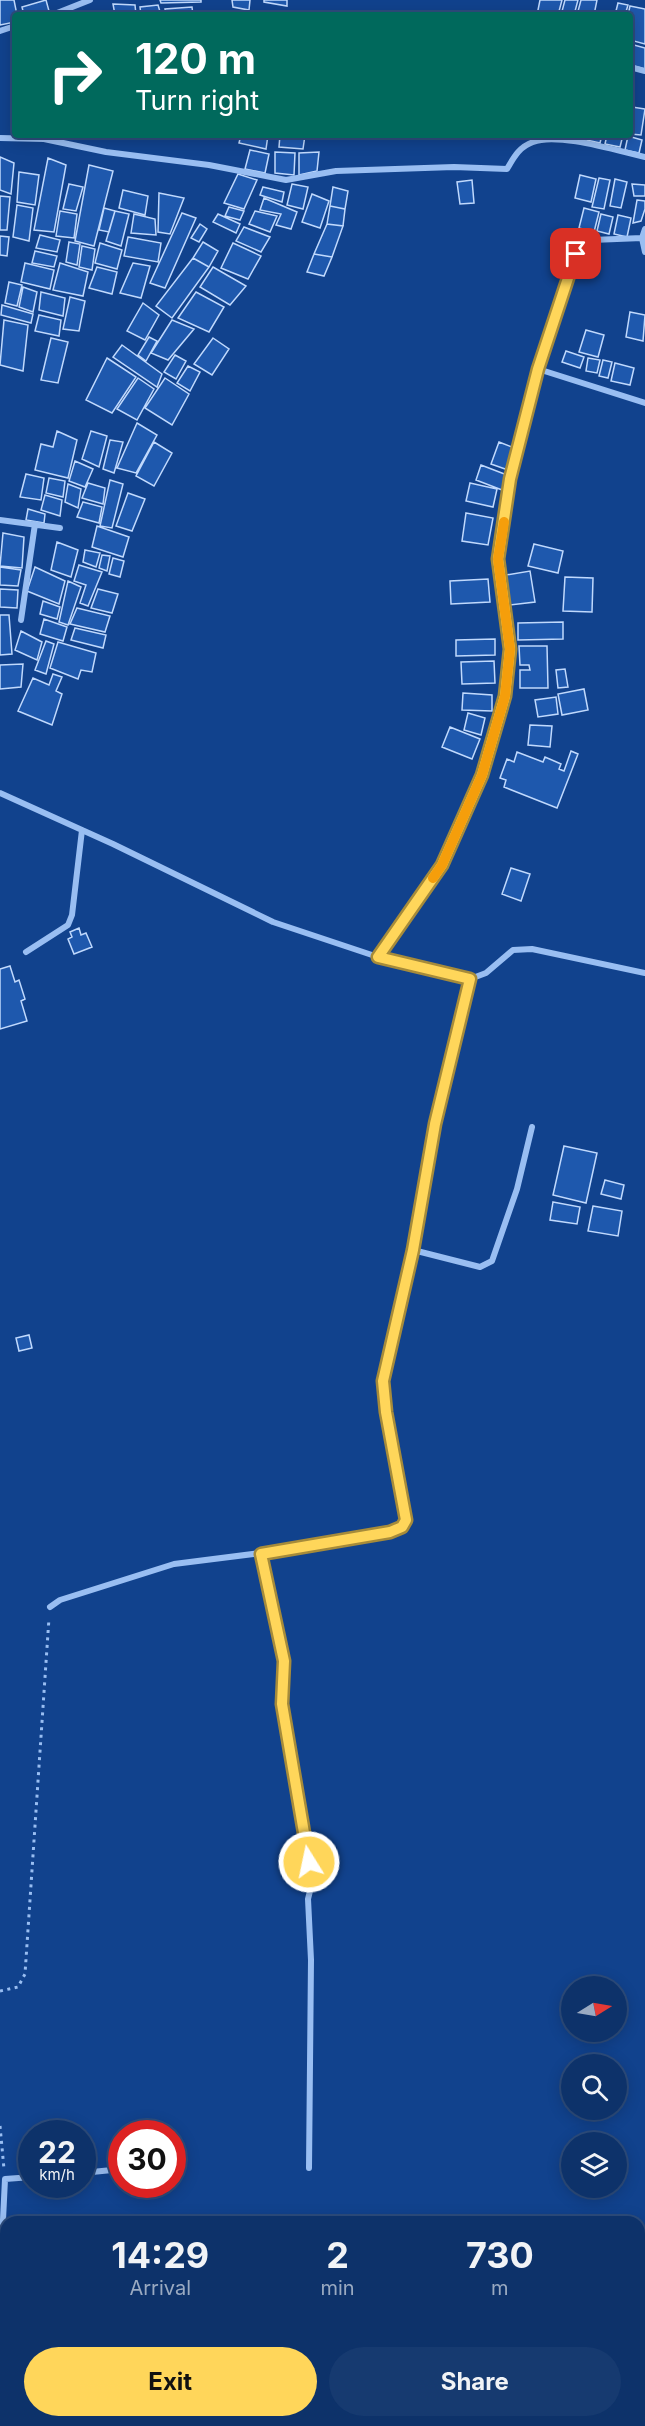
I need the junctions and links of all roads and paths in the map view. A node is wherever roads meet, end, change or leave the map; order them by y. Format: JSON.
{"nodes":[{"id":1,"x":90,"y":0,"type":"edge"},
{"id":2,"x":60,"y":12,"type":"edge"},
{"id":3,"x":32,"y":138,"type":"edge"},
{"id":4,"x":556,"y":138,"type":"edge"},
{"id":5,"x":556,"y":138,"type":"edge"},
{"id":6,"x":645,"y":157,"type":"edge"},
{"id":7,"x":645,"y":229,"type":"edge"},
{"id":8,"x":642,"y":238,"type":"junction"},
{"id":9,"x":645,"y":252,"type":"edge"},
{"id":10,"x":538,"y":369,"type":"junction"},
{"id":11,"x":645,"y":403,"type":"edge"},
{"id":12,"x":0,"y":520,"type":"edge"},
{"id":13,"x":35,"y":524,"type":"junction"},
{"id":14,"x":60,"y":528,"type":"dead end"},
{"id":15,"x":21,"y":620,"type":"dead end"},
{"id":16,"x":0,"y":793,"type":"edge"},
{"id":17,"x":82,"y":830,"type":"junction"},
{"id":18,"x":26,"y":952,"type":"dead end"},
{"id":19,"x":378,"y":957,"type":"junction"},
{"id":20,"x":645,"y":973,"type":"edge"},
{"id":21,"x":470,"y":979,"type":"junction"},
{"id":22,"x":532,"y":1127,"type":"dead end"},
{"id":23,"x":413,"y":1250,"type":"junction"},
{"id":24,"x":261,"y":1554,"type":"junction"},
{"id":25,"x":50,"y":1607,"type":"joint"},
{"id":26,"x":0,"y":1991,"type":"edge"},
{"id":27,"x":0,"y":2126,"type":"edge"},
{"id":28,"x":309,"y":2168,"type":"dead end"},
{"id":29,"x":18,"y":2179,"type":"edge"},
{"id":30,"x":5,"y":2180,"type":"junction"},
{"id":31,"x":3,"y":2216,"type":"edge"}],
"edges":[{"from":1,"to":2,"type":"street"},
{"from":3,"to":4,"type":"street"},
{"from":5,"to":6,"type":"street"},
{"from":7,"to":8,"type":"street"},
{"from":8,"to":9,"type":"street"},
{"from":8,"to":10,"type":"street"},
{"from":10,"to":11,"type":"street"},
{"from":10,"to":19,"type":"street"},
{"from":12,"to":13,"type":"street"},
{"from":13,"to":14,"type":"street"},
{"from":13,"to":15,"type":"street"},
{"from":16,"to":17,"type":"street"},
{"from":17,"to":18,"type":"street"},
{"from":17,"to":19,"type":"street"},
{"from":19,"to":21,"type":"street"},
{"from":20,"to":21,"type":"street"},
{"from":21,"to":23,"type":"street"},
{"from":22,"to":23,"type":"street"},
{"from":23,"to":24,"type":"street"},
{"from":24,"to":25,"type":"street"},
{"from":24,"to":28,"type":"street"},
{"from":25,"to":26,"type":"path"},
{"from":27,"to":30,"type":"path"},
{"from":29,"to":30,"type":"street"},
{"from":30,"to":31,"type":"street"}]}
